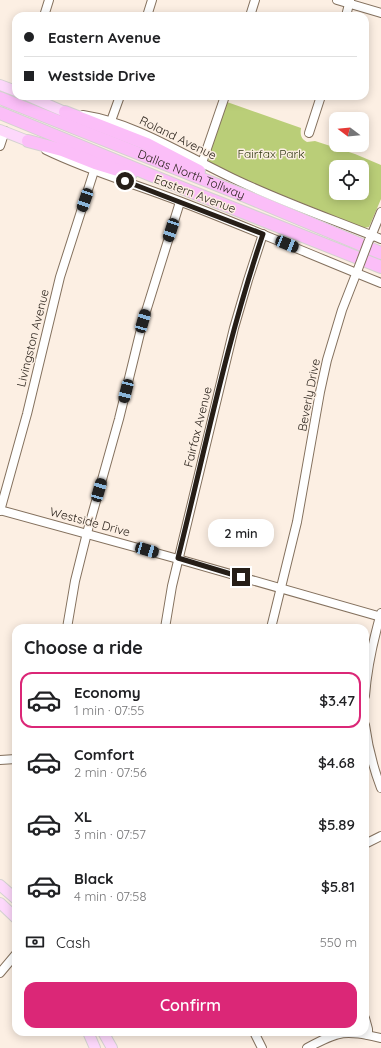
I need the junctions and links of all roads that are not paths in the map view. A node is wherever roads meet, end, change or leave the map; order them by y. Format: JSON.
{"nodes":[{"id":1,"x":48,"y":0,"type":"edge"},
{"id":2,"x":152,"y":0,"type":"edge"},
{"id":3,"x":255,"y":0,"type":"edge"},
{"id":4,"x":337,"y":0,"type":"edge"},
{"id":5,"x":350,"y":2,"type":"edge"},
{"id":6,"x":45,"y":12,"type":"edge"},
{"id":7,"x":148,"y":12,"type":"edge"},
{"id":8,"x":251,"y":12,"type":"edge"},
{"id":9,"x":347,"y":12,"type":"edge"},
{"id":10,"x":381,"y":13,"type":"edge"},
{"id":11,"x":0,"y":85,"type":"edge"},
{"id":12,"x":12,"y":90,"type":"edge"},
{"id":13,"x":0,"y":98,"type":"edge"},
{"id":14,"x":37,"y":100,"type":"edge"},
{"id":15,"x":119,"y":100,"type":"edge"},
{"id":16,"x":223,"y":100,"type":"edge"},
{"id":17,"x":320,"y":100,"type":"edge"},
{"id":18,"x":65,"y":112,"type":"junction"},
{"id":19,"x":0,"y":113,"type":"edge"},
{"id":20,"x":111,"y":122,"type":"junction"},
{"id":21,"x":2,"y":130,"type":"edge"},
{"id":22,"x":310,"y":133,"type":"dead end"},
{"id":23,"x":28,"y":141,"type":"junction"},
{"id":24,"x":0,"y":146,"type":"edge"},
{"id":25,"x":202,"y":163,"type":"junction"},
{"id":26,"x":94,"y":171,"type":"junction"},
{"id":27,"x":192,"y":192,"type":"junction"},
{"id":28,"x":245,"y":196,"type":"junction"},
{"id":29,"x":180,"y":202,"type":"junction"},
{"id":30,"x":381,"y":212,"type":"edge"},
{"id":31,"x":263,"y":234,"type":"junction"},
{"id":32,"x":370,"y":238,"type":"junction"},
{"id":33,"x":381,"y":239,"type":"edge"},
{"id":34,"x":381,"y":253,"type":"edge"},
{"id":35,"x":381,"y":267,"type":"edge"},
{"id":36,"x":357,"y":271,"type":"junction"},
{"id":37,"x":381,"y":283,"type":"edge"},
{"id":38,"x":0,"y":511,"type":"edge"},
{"id":39,"x":87,"y":533,"type":"junction"},
{"id":40,"x":178,"y":558,"type":"junction"},
{"id":41,"x":280,"y":589,"type":"junction"},
{"id":42,"x":381,"y":616,"type":"edge"},
{"id":43,"x":68,"y":624,"type":"edge"},
{"id":44,"x":166,"y":624,"type":"edge"},
{"id":45,"x":272,"y":624,"type":"edge"},
{"id":46,"x":369,"y":662,"type":"edge"},
{"id":47,"x":369,"y":751,"type":"edge"},
{"id":48,"x":12,"y":759,"type":"edge"},
{"id":49,"x":0,"y":760,"type":"edge"},
{"id":50,"x":381,"y":788,"type":"edge"},
{"id":51,"x":381,"y":836,"type":"edge"},
{"id":52,"x":369,"y":842,"type":"edge"},
{"id":53,"x":0,"y":885,"type":"edge"},
{"id":54,"x":12,"y":896,"type":"edge"},
{"id":55,"x":0,"y":903,"type":"edge"},
{"id":56,"x":12,"y":914,"type":"edge"},
{"id":57,"x":12,"y":959,"type":"edge"},
{"id":58,"x":0,"y":973,"type":"edge"},
{"id":59,"x":369,"y":1035,"type":"edge"},
{"id":60,"x":90,"y":1036,"type":"edge"},
{"id":61,"x":105,"y":1036,"type":"edge"},
{"id":62,"x":256,"y":1036,"type":"edge"},
{"id":63,"x":332,"y":1036,"type":"edge"},
{"id":64,"x":381,"y":1038,"type":"edge"},
{"id":65,"x":95,"y":1048,"type":"edge"},
{"id":66,"x":112,"y":1048,"type":"edge"},
{"id":67,"x":262,"y":1048,"type":"edge"},
{"id":68,"x":307,"y":1048,"type":"edge"}],
"edges":[{"from":1,"to":6,"type":"street"},
{"from":2,"to":7,"type":"street"},
{"from":3,"to":8,"type":"street"},
{"from":4,"to":5,"type":"street"},
{"from":5,"to":9,"type":"street"},
{"from":5,"to":10,"type":"street"},
{"from":11,"to":12,"type":"main road"},
{"from":13,"to":28,"type":"highway","name":"Dallas North Tollway"},
{"from":14,"to":18,"type":"main road","name":"Roland Avenue"},
{"from":15,"to":20,"type":"street"},
{"from":16,"to":25,"type":"street"},
{"from":17,"to":22,"type":"street"},
{"from":18,"to":20,"type":"street","name":"Roland Avenue"},
{"from":18,"to":28,"type":"highway"},
{"from":19,"to":27,"type":"highway","name":"Dallas North Tollway"},
{"from":20,"to":25,"type":"street","name":"Roland Avenue"},
{"from":21,"to":23,"type":"main road","name":"Eastern Avenue"},
{"from":21,"to":24,"type":"street"},
{"from":23,"to":26,"type":"street","name":"Eastern Avenue"},
{"from":23,"to":27,"type":"highway"},
{"from":25,"to":32,"type":"street","name":"Roland Avenue"},
{"from":26,"to":29,"type":"street","name":"Eastern Avenue"},
{"from":26,"to":38,"type":"street","name":"Livingston Avenue"},
{"from":27,"to":35,"type":"highway","name":"Dallas North Tollway"},
{"from":28,"to":34,"type":"highway","name":"Dallas North Tollway"},
{"from":29,"to":31,"type":"street","name":"Eastern Avenue"},
{"from":29,"to":39,"type":"street"},
{"from":30,"to":32,"type":"street","name":"Beverly Drive"},
{"from":31,"to":36,"type":"street","name":"Eastern Avenue"},
{"from":31,"to":40,"type":"street","name":"Fairfax Avenue"},
{"from":32,"to":33,"type":"street","name":"Roland Avenue"},
{"from":32,"to":36,"type":"street","name":"Beverly Drive","bridge":true},
{"from":36,"to":37,"type":"street","name":"Eastern Avenue"},
{"from":36,"to":41,"type":"street","name":"Beverly Drive"},
{"from":38,"to":39,"type":"street","name":"Westside Drive"},
{"from":39,"to":40,"type":"street","name":"Westside Drive"},
{"from":39,"to":43,"type":"street"},
{"from":40,"to":41,"type":"street","name":"Westside Drive"},
{"from":40,"to":44,"type":"street","name":"Fairfax Avenue"},
{"from":41,"to":42,"type":"street","name":"Westside Drive"},
{"from":41,"to":45,"type":"street","name":"Beverly Drive"},
{"from":42,"to":46,"type":"street"},
{"from":47,"to":50,"type":"street"},
{"from":48,"to":49,"type":"street"},
{"from":51,"to":52,"type":"street"},
{"from":53,"to":54,"type":"main road"},
{"from":55,"to":56,"type":"main road"},
{"from":57,"to":58,"type":"street"},
{"from":59,"to":64,"type":"street"},
{"from":60,"to":65,"type":"main road"},
{"from":61,"to":66,"type":"main road"},
{"from":62,"to":67,"type":"street"},
{"from":63,"to":68,"type":"street"}]}
